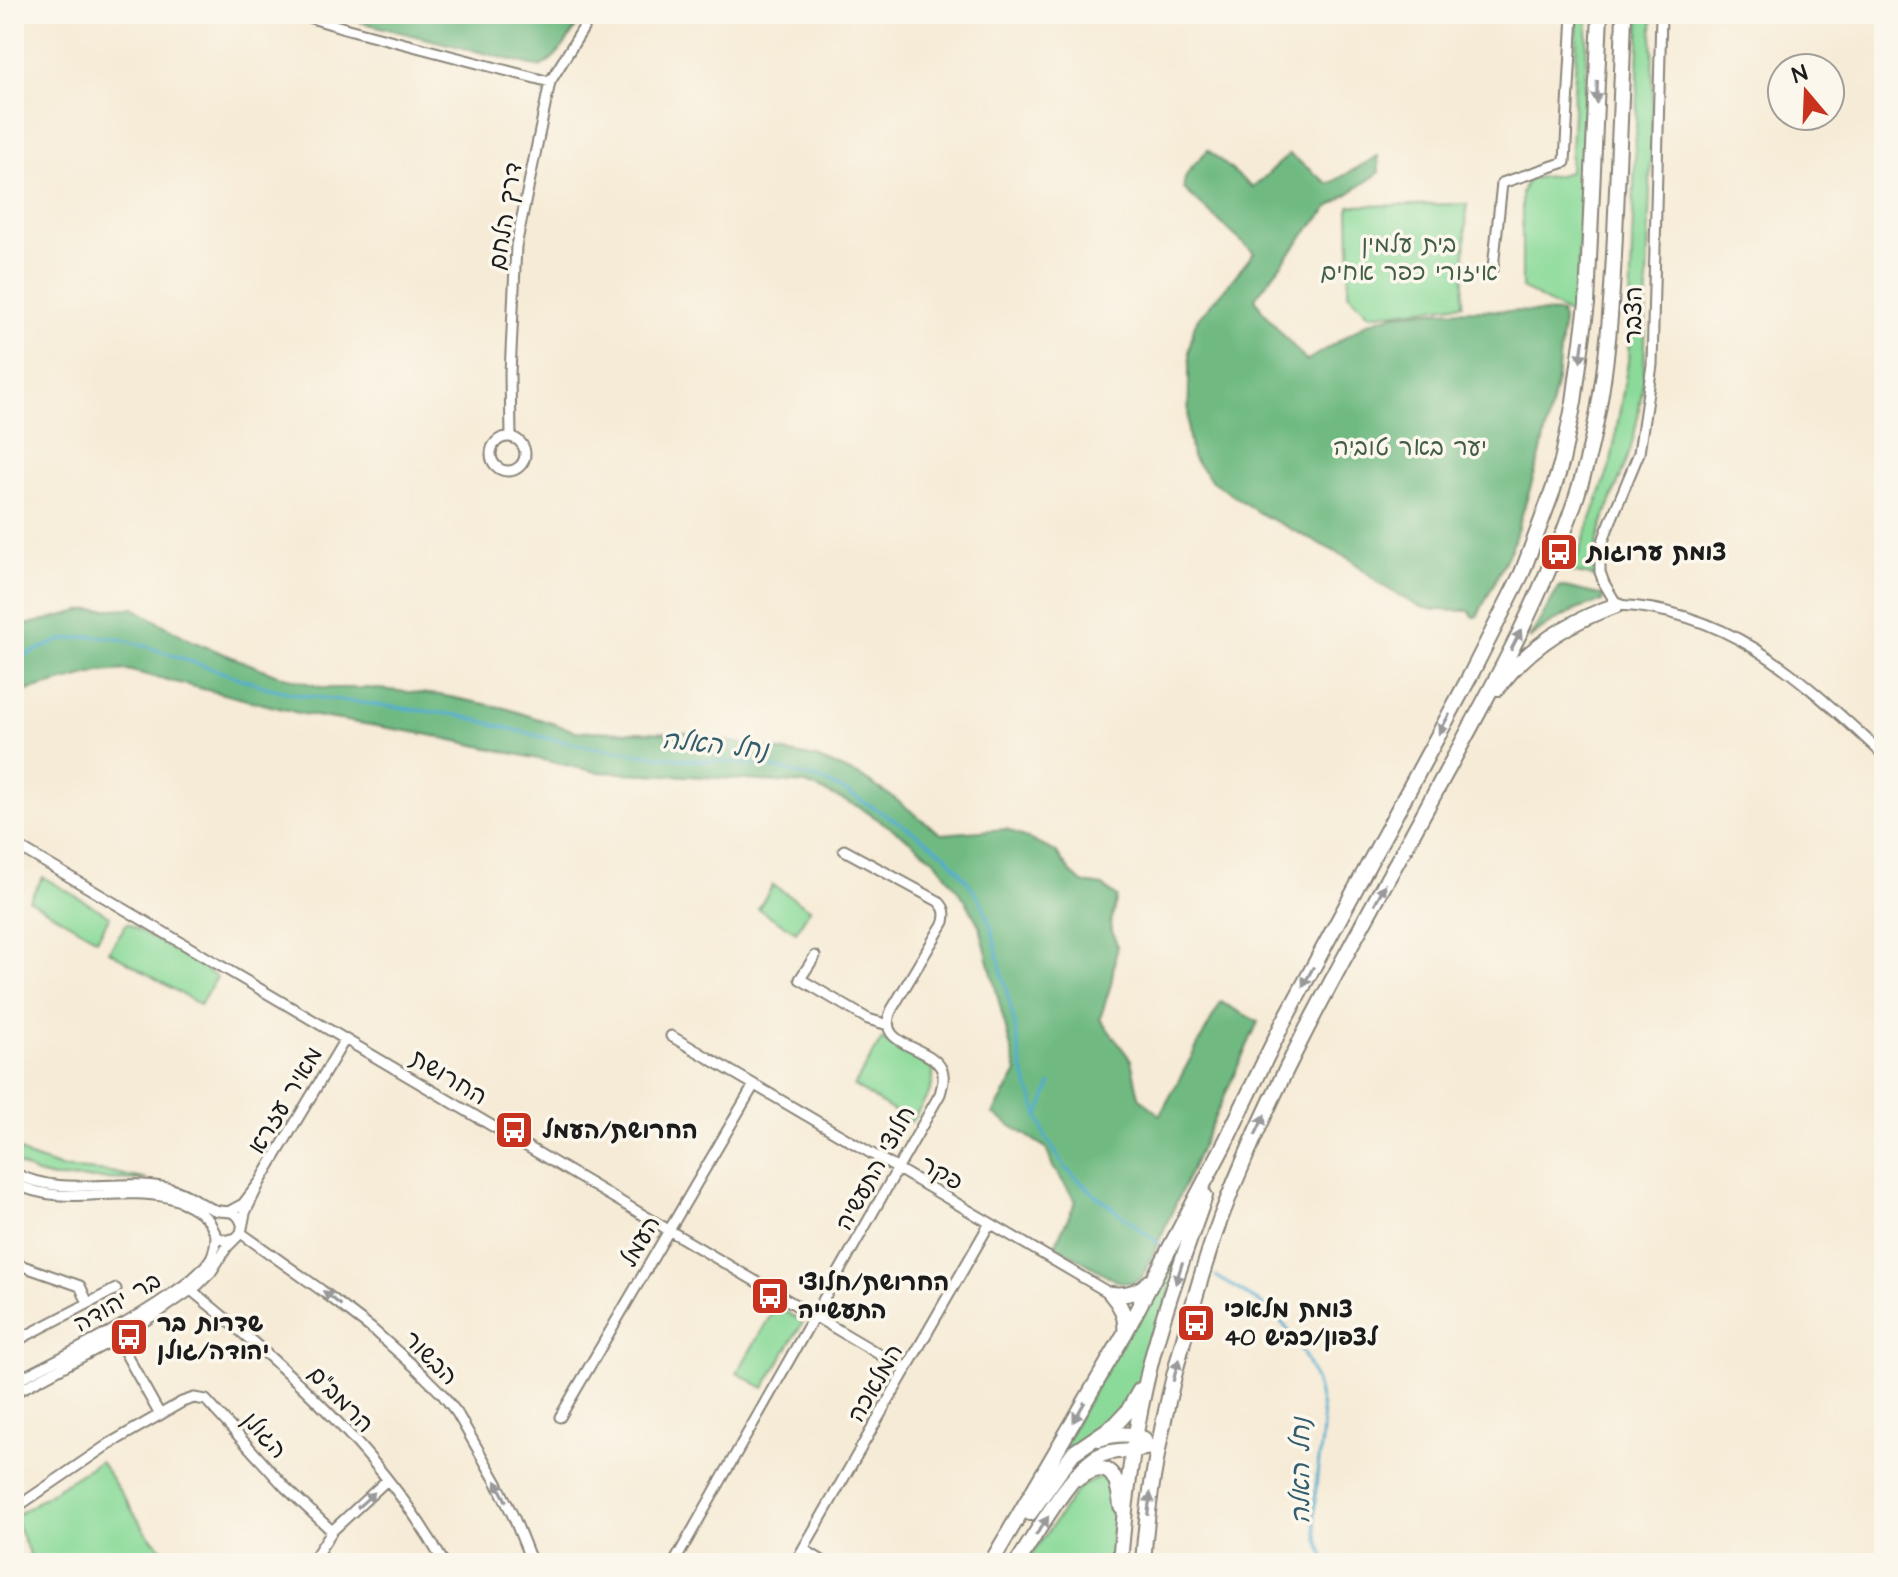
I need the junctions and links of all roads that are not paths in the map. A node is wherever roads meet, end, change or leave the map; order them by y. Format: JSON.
{"nodes":[{"id":1,"x":298,"y":14,"type":"edge"},
{"id":2,"x":592,"y":14,"type":"edge"},
{"id":3,"x":1573,"y":14,"type":"edge"},
{"id":4,"x":1600,"y":14,"type":"edge"},
{"id":5,"x":1624,"y":14,"type":"edge"},
{"id":6,"x":1661,"y":14,"type":"edge"},
{"id":7,"x":550,"y":82,"type":"junction"},
{"id":8,"x":1493,"y":268,"type":"dead end"},
{"id":9,"x":511,"y":437,"type":"dead end"},
{"id":10,"x":1617,"y":605,"type":"junction"},
{"id":11,"x":1472,"y":724,"type":"junction"},
{"id":12,"x":1884,"y":755,"type":"edge"},
{"id":13,"x":14,"y":844,"type":"edge"},
{"id":14,"x":844,"y":850,"type":"dead end"},
{"id":15,"x":815,"y":956,"type":"dead end"},
{"id":16,"x":888,"y":1025,"type":"junction"},
{"id":17,"x":671,"y":1036,"type":"dead end"},
{"id":18,"x":345,"y":1039,"type":"junction"},
{"id":19,"x":754,"y":1085,"type":"junction"},
{"id":20,"x":1223,"y":1147,"type":"junction"},
{"id":21,"x":898,"y":1170,"type":"junction"},
{"id":22,"x":14,"y":1173,"type":"edge"},
{"id":23,"x":260,"y":1182,"type":"junction"},
{"id":24,"x":14,"y":1183,"type":"edge"},
{"id":25,"x":227,"y":1211,"type":"junction"},
{"id":26,"x":990,"y":1223,"type":"junction"},
{"id":27,"x":668,"y":1231,"type":"junction"},
{"id":28,"x":214,"y":1232,"type":"junction"},
{"id":29,"x":240,"y":1232,"type":"junction"},
{"id":30,"x":14,"y":1263,"type":"edge"},
{"id":31,"x":1157,"y":1272,"type":"junction"},
{"id":32,"x":190,"y":1286,"type":"junction"},
{"id":33,"x":116,"y":1289,"type":"dead end"},
{"id":34,"x":1111,"y":1294,"type":"junction"},
{"id":35,"x":88,"y":1303,"type":"junction"},
{"id":36,"x":815,"y":1316,"type":"junction"},
{"id":37,"x":1125,"y":1333,"type":"junction"},
{"id":38,"x":117,"y":1338,"type":"junction"},
{"id":39,"x":14,"y":1342,"type":"edge"},
{"id":40,"x":906,"y":1370,"type":"junction"},
{"id":41,"x":1148,"y":1371,"type":"junction"},
{"id":42,"x":14,"y":1382,"type":"edge"},
{"id":43,"x":14,"y":1393,"type":"edge"},
{"id":44,"x":160,"y":1415,"type":"junction"},
{"id":45,"x":560,"y":1417,"type":"dead end"},
{"id":46,"x":1091,"y":1442,"type":"junction"},
{"id":47,"x":1135,"y":1443,"type":"junction"},
{"id":48,"x":1157,"y":1446,"type":"junction"},
{"id":49,"x":387,"y":1480,"type":"junction"},
{"id":50,"x":1066,"y":1489,"type":"junction"},
{"id":51,"x":14,"y":1509,"type":"edge"},
{"id":52,"x":1122,"y":1526,"type":"junction"},
{"id":53,"x":332,"y":1531,"type":"junction"},
{"id":54,"x":803,"y":1549,"type":"junction"},
{"id":55,"x":311,"y":1563,"type":"edge"},
{"id":56,"x":444,"y":1563,"type":"edge"},
{"id":57,"x":532,"y":1563,"type":"edge"},
{"id":58,"x":674,"y":1563,"type":"edge"},
{"id":59,"x":795,"y":1563,"type":"edge"},
{"id":60,"x":826,"y":1563,"type":"edge"},
{"id":61,"x":994,"y":1563,"type":"edge"},
{"id":62,"x":1017,"y":1563,"type":"edge"},
{"id":63,"x":1120,"y":1563,"type":"edge"},
{"id":64,"x":1143,"y":1563,"type":"edge"}],
"edges":[{"from":1,"to":7,"type":"street"},
{"from":2,"to":7,"type":"street","name":"דרך הלחם"},
{"from":3,"to":8,"type":"street"},
{"from":4,"to":20,"type":"highway","one_way":true},
{"from":11,"to":5,"type":"highway","one_way":true},
{"from":6,"to":10,"type":"street","name":"הצבר"},
{"from":7,"to":9,"type":"street","name":"דרך הלחם"},
{"from":10,"to":11,"type":"highway"},
{"from":10,"to":12,"type":"street"},
{"from":48,"to":11,"type":"highway","one_way":true},
{"from":13,"to":18,"type":"street","name":"החרושת"},
{"from":14,"to":16,"type":"street"},
{"from":15,"to":16,"type":"street"},
{"from":16,"to":21,"type":"street","name":"חלוצי התעשיה"},
{"from":17,"to":19,"type":"street","name":"פקר"},
{"from":18,"to":23,"type":"street","name":"מאיר עזרא"},
{"from":18,"to":27,"type":"street","name":"החרושת"},
{"from":19,"to":21,"type":"street","name":"פקר"},
{"from":19,"to":27,"type":"street","name":"העמל"},
{"from":20,"to":31,"type":"highway"},
{"from":20,"to":41,"type":"highway","one_way":true},
{"from":21,"to":26,"type":"street","name":"פקר"},
{"from":21,"to":36,"type":"street","name":"חלוצי התעשיה"},
{"from":22,"to":25,"type":"street"},
{"from":23,"to":25,"type":"street","name":"מאיר עזרא"},
{"from":23,"to":29,"type":"street","name":"מאיר עזרא"},
{"from":24,"to":28,"type":"street"},
{"from":25,"to":28,"type":"street"},
{"from":25,"to":29,"type":"street"},
{"from":26,"to":34,"type":"street","name":"פקר"},
{"from":26,"to":40,"type":"street","name":"המלאכה"},
{"from":27,"to":36,"type":"street","name":"החרושת"},
{"from":27,"to":45,"type":"street","name":"העמל"},
{"from":28,"to":29,"type":"street"},
{"from":28,"to":32,"type":"street","name":"בר יהודה"},
{"from":29,"to":32,"type":"street","name":"בר יהודה"},
{"from":57,"to":29,"type":"street","name":"הבשור","one_way":true},
{"from":30,"to":35,"type":"street"},
{"from":31,"to":34,"type":"highway"},
{"from":31,"to":37,"type":"highway"},
{"from":32,"to":38,"type":"street","name":"בר יהודה"},
{"from":32,"to":42,"type":"street","name":"בר יהודה"},
{"from":32,"to":49,"type":"street","name":"הרמב\"ם"},
{"from":33,"to":35,"type":"street"},
{"from":34,"to":37,"type":"highway"},
{"from":35,"to":39,"type":"street"},
{"from":36,"to":40,"type":"street","name":"החרושת"},
{"from":36,"to":58,"type":"street","name":"חלוצי התעשיה"},
{"from":37,"to":61,"type":"highway","one_way":true},
{"from":38,"to":43,"type":"street","name":"בר יהודה"},
{"from":38,"to":44,"type":"street"},
{"from":40,"to":54,"type":"street","name":"המלאכה"},
{"from":41,"to":46,"type":"highway"},
{"from":41,"to":47,"type":"highway"},
{"from":44,"to":51,"type":"street","name":"הגולן"},
{"from":44,"to":53,"type":"street","name":"הגולן"},
{"from":46,"to":47,"type":"highway"},
{"from":46,"to":61,"type":"highway"},
{"from":47,"to":48,"type":"highway"},
{"from":47,"to":50,"type":"highway"},
{"from":47,"to":52,"type":"highway"},
{"from":64,"to":48,"type":"highway","one_way":true},
{"from":53,"to":49,"type":"street","one_way":true},
{"from":49,"to":56,"type":"street","name":"הרמב\"ם"},
{"from":50,"to":52,"type":"highway"},
{"from":62,"to":50,"type":"highway","one_way":true},
{"from":52,"to":63,"type":"highway"},
{"from":53,"to":55,"type":"street"},
{"from":54,"to":59,"type":"street","name":"המלאכה"},
{"from":54,"to":60,"type":"street"}]}
